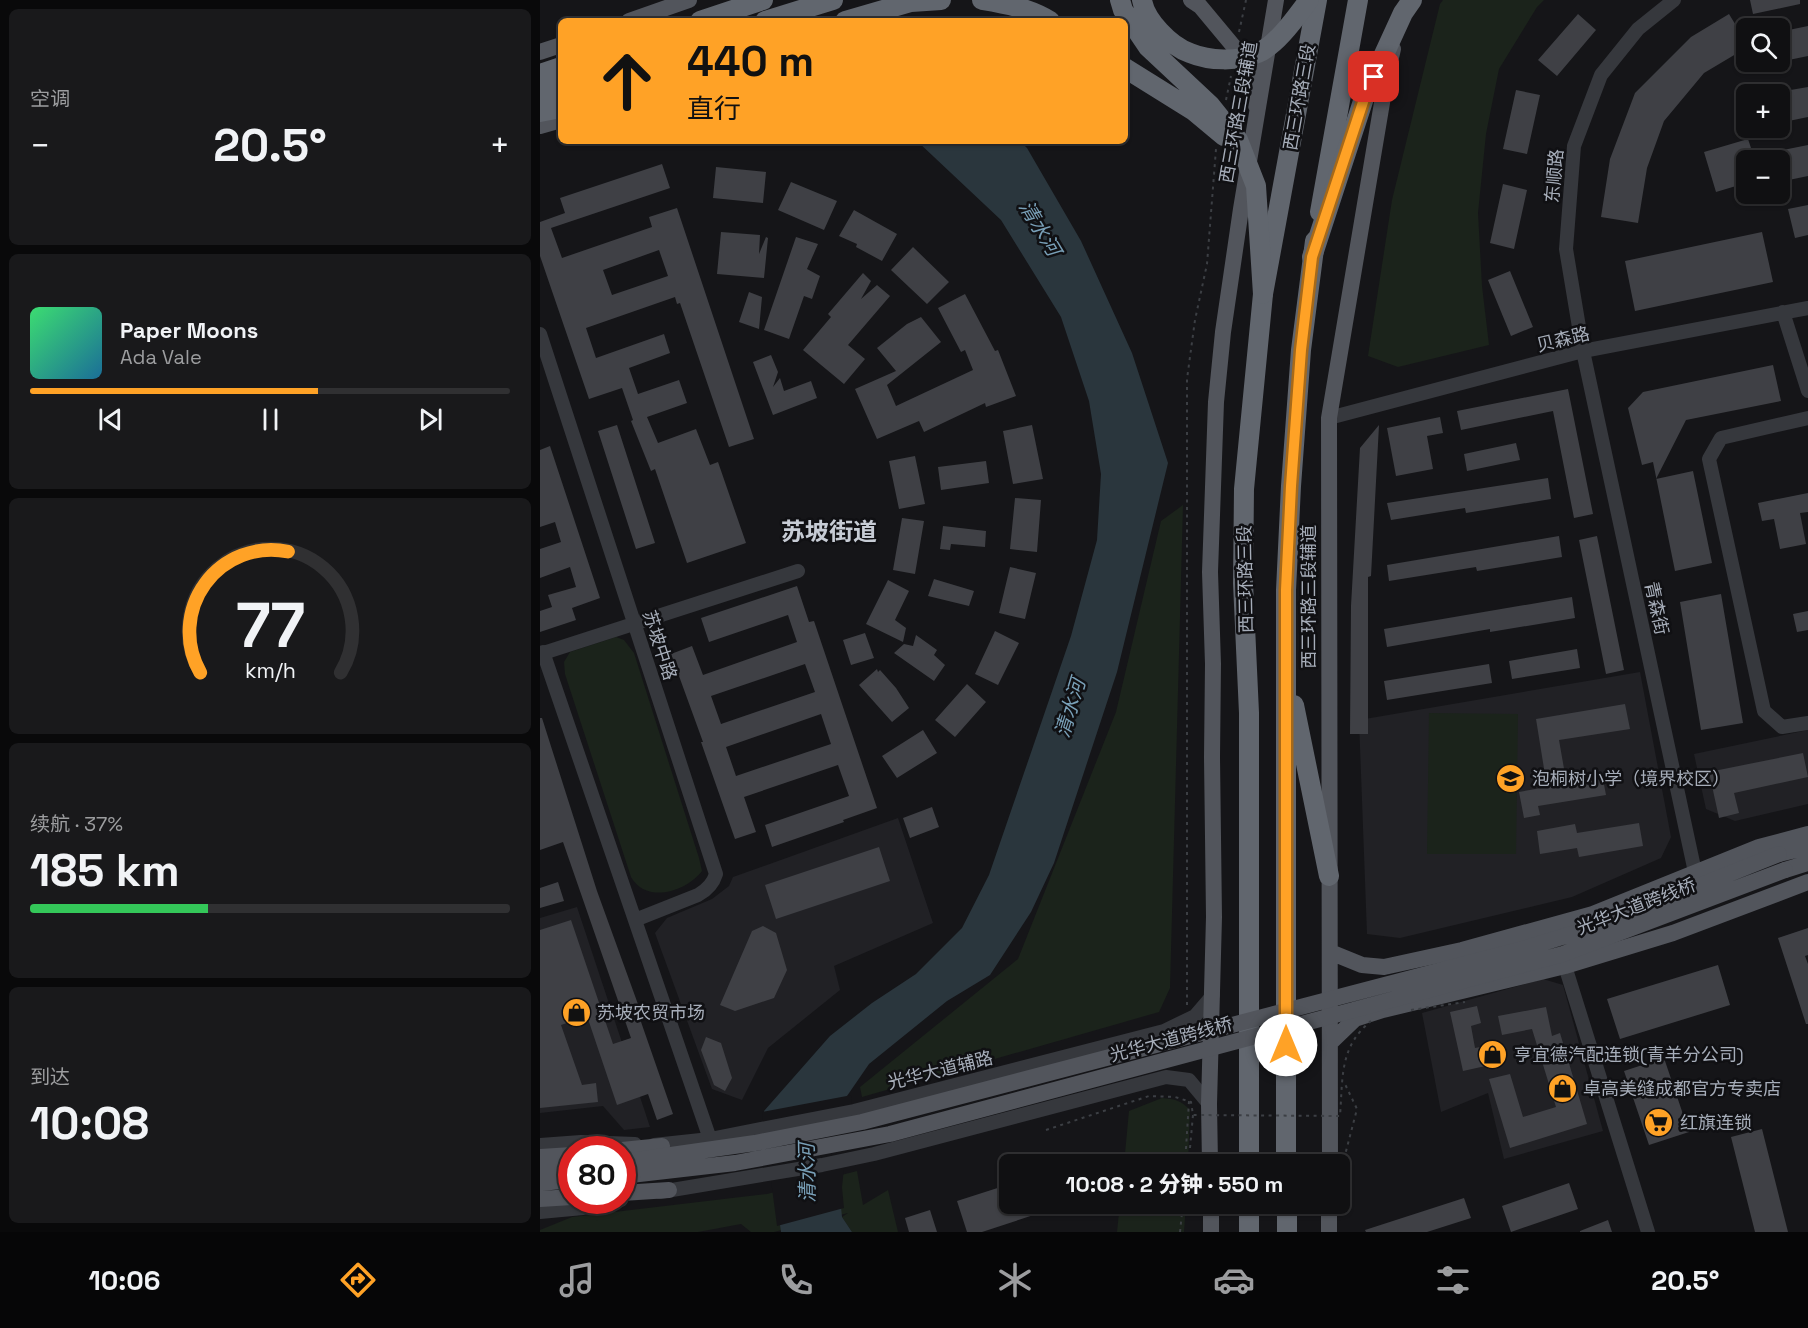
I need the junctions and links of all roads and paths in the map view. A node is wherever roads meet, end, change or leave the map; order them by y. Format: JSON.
{"nodes":[{"id":1,"x":689,"y":0,"type":"edge"},
{"id":2,"x":763,"y":0,"type":"edge"},
{"id":3,"x":833,"y":0,"type":"edge"},
{"id":4,"x":928,"y":0,"type":"edge"},
{"id":5,"x":941,"y":0,"type":"edge"},
{"id":6,"x":982,"y":0,"type":"edge"},
{"id":7,"x":1120,"y":0,"type":"edge"},
{"id":8,"x":1142,"y":0,"type":"edge"},
{"id":9,"x":1191,"y":0,"type":"edge"},
{"id":10,"x":1276,"y":0,"type":"edge"},
{"id":11,"x":1309,"y":0,"type":"edge"},
{"id":12,"x":1317,"y":0,"type":"edge"},
{"id":13,"x":1358,"y":0,"type":"edge"},
{"id":14,"x":1404,"y":0,"type":"edge"},
{"id":15,"x":1412,"y":0,"type":"edge"},
{"id":16,"x":1674,"y":0,"type":"edge"},
{"id":17,"x":638,"y":18,"type":"edge"},
{"id":18,"x":709,"y":18,"type":"edge"},
{"id":19,"x":775,"y":18,"type":"edge"},
{"id":20,"x":855,"y":18,"type":"edge"},
{"id":21,"x":881,"y":18,"type":"edge"},
{"id":22,"x":1045,"y":18,"type":"edge"},
{"id":23,"x":558,"y":46,"type":"edge"},
{"id":24,"x":540,"y":52,"type":"edge"},
{"id":25,"x":558,"y":68,"type":"edge"},
{"id":26,"x":1128,"y":70,"type":"edge"},
{"id":27,"x":540,"y":74,"type":"edge"},
{"id":28,"x":558,"y":88,"type":"edge"},
{"id":29,"x":540,"y":94,"type":"edge"},
{"id":30,"x":558,"y":109,"type":"edge"},
{"id":31,"x":540,"y":112,"type":"edge"},
{"id":32,"x":1258,"y":116,"type":"junction"},
{"id":33,"x":558,"y":121,"type":"edge"},
{"id":34,"x":540,"y":126,"type":"edge"},
{"id":35,"x":1255,"y":182,"type":"junction"},
{"id":36,"x":1312,"y":257,"type":"junction"},
{"id":37,"x":1263,"y":294,"type":"junction"},
{"id":38,"x":1808,"y":308,"type":"edge"},
{"id":39,"x":1783,"y":312,"type":"junction"},
{"id":40,"x":540,"y":334,"type":"edge"},
{"id":41,"x":1583,"y":351,"type":"junction"},
{"id":42,"x":1808,"y":391,"type":"edge"},
{"id":43,"x":1329,"y":418,"type":"junction"},
{"id":44,"x":1808,"y":418,"type":"edge"},
{"id":45,"x":798,"y":572,"type":"dead end"},
{"id":46,"x":634,"y":624,"type":"junction"},
{"id":47,"x":542,"y":653,"type":"edge"},
{"id":48,"x":1286,"y":664,"type":"junction"},
{"id":49,"x":1808,"y":723,"type":"edge"},
{"id":50,"x":1808,"y":834,"type":"edge"},
{"id":51,"x":1808,"y":847,"type":"edge"},
{"id":52,"x":1782,"y":862,"type":"junction"},
{"id":53,"x":1808,"y":863,"type":"edge"},
{"id":54,"x":1695,"y":872,"type":"junction"},
{"id":55,"x":1329,"y":876,"type":"junction"},
{"id":56,"x":1808,"y":882,"type":"edge"},
{"id":57,"x":635,"y":920,"type":"junction"},
{"id":58,"x":1330,"y":952,"type":"junction"},
{"id":59,"x":1565,"y":966,"type":"junction"},
{"id":60,"x":1384,"y":967,"type":"junction"},
{"id":61,"x":1213,"y":995,"type":"junction"},
{"id":62,"x":1465,"y":1002,"type":"dead end"},
{"id":63,"x":1408,"y":1011,"type":"dead end"},
{"id":64,"x":1377,"y":1015,"type":"junction"},
{"id":65,"x":1330,"y":1048,"type":"junction"},
{"id":66,"x":1209,"y":1104,"type":"junction"},
{"id":67,"x":1192,"y":1115,"type":"junction"},
{"id":68,"x":1046,"y":1130,"type":"dead end"},
{"id":69,"x":710,"y":1139,"type":"junction"},
{"id":70,"x":540,"y":1145,"type":"edge"},
{"id":71,"x":662,"y":1146,"type":"junction"},
{"id":72,"x":1190,"y":1148,"type":"dead end"},
{"id":73,"x":636,"y":1149,"type":"edge"},
{"id":74,"x":1210,"y":1154,"type":"edge"},
{"id":75,"x":1249,"y":1154,"type":"edge"},
{"id":76,"x":1287,"y":1154,"type":"edge"},
{"id":77,"x":1336,"y":1154,"type":"edge"},
{"id":78,"x":1340,"y":1154,"type":"edge"},
{"id":79,"x":558,"y":1156,"type":"edge"},
{"id":80,"x":540,"y":1157,"type":"edge"},
{"id":81,"x":636,"y":1160,"type":"edge"},
{"id":82,"x":558,"y":1168,"type":"edge"},
{"id":83,"x":540,"y":1169,"type":"edge"},
{"id":84,"x":636,"y":1174,"type":"edge"},
{"id":85,"x":558,"y":1181,"type":"edge"},
{"id":86,"x":540,"y":1183,"type":"edge"},
{"id":87,"x":669,"y":1190,"type":"junction"},
{"id":88,"x":636,"y":1192,"type":"edge"},
{"id":89,"x":636,"y":1197,"type":"edge"},
{"id":90,"x":558,"y":1198,"type":"edge"},
{"id":91,"x":540,"y":1200,"type":"edge"},
{"id":92,"x":558,"y":1210,"type":"edge"},
{"id":93,"x":540,"y":1212,"type":"edge"},
{"id":94,"x":1182,"y":1214,"type":"edge"},
{"id":95,"x":1210,"y":1214,"type":"edge"},
{"id":96,"x":1287,"y":1214,"type":"edge"},
{"id":97,"x":1329,"y":1214,"type":"edge"},
{"id":98,"x":1180,"y":1232,"type":"edge"},
{"id":99,"x":1211,"y":1232,"type":"edge"},
{"id":100,"x":1287,"y":1232,"type":"edge"},
{"id":101,"x":1329,"y":1232,"type":"edge"},
{"id":102,"x":1648,"y":1232,"type":"edge"}],
"edges":[{"from":1,"to":17,"type":"main road"},
{"from":2,"to":18,"type":"highway"},
{"from":3,"to":19,"type":"highway"},
{"from":4,"to":21,"type":"main road"},
{"from":5,"to":20,"type":"highway","bridge":true},
{"from":6,"to":22,"type":"highway"},
{"from":7,"to":35,"type":"highway","bridge":true},
{"from":8,"to":11,"type":"highway","bridge":true},
{"from":9,"to":32,"type":"main road"},
{"from":10,"to":32,"type":"main road","name":"西三环路三段辅道"},
{"from":12,"to":37,"type":"highway","name":"西三环路三段","bridge":true},
{"from":13,"to":36,"type":"highway","bridge":true},
{"from":14,"to":43,"type":"main road","name":"西三环路三段辅道"},
{"from":15,"to":36,"type":"highway","bridge":true},
{"from":16,"to":41,"type":"street","name":"东顺路"},
{"from":23,"to":24,"type":"main road"},
{"from":25,"to":27,"type":"highway"},
{"from":26,"to":35,"type":"highway","bridge":true},
{"from":28,"to":29,"type":"highway"},
{"from":30,"to":31,"type":"highway"},
{"from":32,"to":61,"type":"main road","name":"西三环路三段辅道"},
{"from":33,"to":34,"type":"main road"},
{"from":35,"to":37,"type":"highway","bridge":true},
{"from":36,"to":48,"type":"highway"},
{"from":37,"to":75,"type":"highway","name":"西三环路三段"},
{"from":38,"to":39,"type":"street","name":"贝森路"},
{"from":39,"to":41,"type":"street","name":"贝森路"},
{"from":39,"to":42,"type":"street"},
{"from":40,"to":46,"type":"street","name":"苏坡中路"},
{"from":41,"to":43,"type":"street","name":"贝森路"},
{"from":41,"to":54,"type":"street","name":"青森街"},
{"from":43,"to":55,"type":"main road","name":"西三环路三段辅道"},
{"from":44,"to":49,"type":"street"},
{"from":45,"to":46,"type":"street"},
{"from":46,"to":47,"type":"street"},
{"from":46,"to":57,"type":"street","name":"苏坡中路"},
{"from":47,"to":57,"type":"street"},
{"from":48,"to":55,"type":"highway"},
{"from":48,"to":76,"type":"highway"},
{"from":50,"to":54,"type":"main road"},
{"from":51,"to":52,"type":"main road"},
{"from":52,"to":53,"type":"main road"},
{"from":52,"to":81,"type":"main road","name":"光华大道跨线桥","bridge":true},
{"from":52,"to":84,"type":"main road","name":"光华大道跨线桥","bridge":true},
{"from":54,"to":60,"type":"main road"},
{"from":55,"to":58,"type":"main road","name":"西三环路三段辅道"},
{"from":56,"to":59,"type":"main road"},
{"from":57,"to":69,"type":"street"},
{"from":58,"to":60,"type":"main road"},
{"from":58,"to":65,"type":"main road","name":"西三环路三段辅道"},
{"from":59,"to":64,"type":"main road"},
{"from":59,"to":102,"type":"street"},
{"from":60,"to":64,"type":"main road"},
{"from":61,"to":66,"type":"main road","name":"西三环路三段辅道"},
{"from":61,"to":69,"type":"street","name":"光华大道辅路"},
{"from":62,"to":63,"type":"path","bridge":true},
{"from":64,"to":65,"type":"main road"},
{"from":64,"to":67,"type":"path","bridge":true},
{"from":65,"to":77,"type":"main road","name":"西三环路三段辅道"},
{"from":65,"to":78,"type":"path"},
{"from":66,"to":74,"type":"main road","name":"西三环路三段辅道"},
{"from":66,"to":87,"type":"street"},
{"from":67,"to":68,"type":"path","bridge":true},
{"from":67,"to":72,"type":"path"},
{"from":69,"to":71,"type":"street","name":"光华大道辅路"},
{"from":70,"to":71,"type":"street","name":"光华大道辅路"},
{"from":71,"to":73,"type":"main road"},
{"from":79,"to":80,"type":"main road"},
{"from":82,"to":83,"type":"main road"},
{"from":85,"to":86,"type":"main road"},
{"from":87,"to":88,"type":"main road"},
{"from":87,"to":89,"type":"street"},
{"from":90,"to":91,"type":"main road"},
{"from":92,"to":93,"type":"street"},
{"from":94,"to":98,"type":"path"},
{"from":95,"to":99,"type":"main road"},
{"from":96,"to":100,"type":"highway"},
{"from":97,"to":101,"type":"main road"}]}
